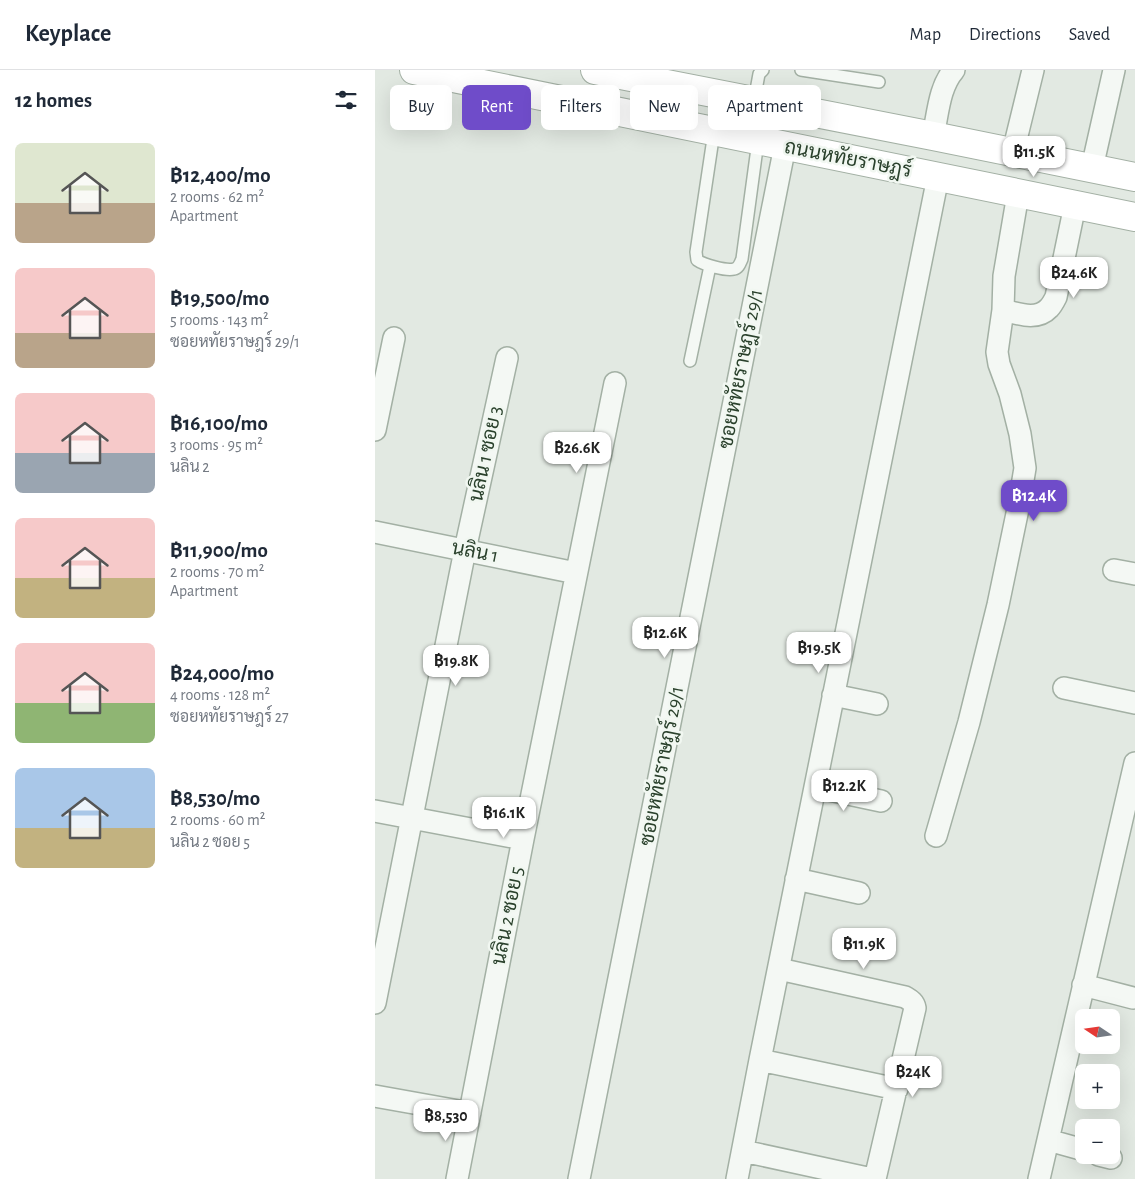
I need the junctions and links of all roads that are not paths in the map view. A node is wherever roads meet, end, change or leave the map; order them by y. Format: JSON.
{"nodes":[{"id":1,"x":414,"y":70,"type":"edge"},
{"id":2,"x":595,"y":70,"type":"edge"},
{"id":3,"x":763,"y":70,"type":"edge"},
{"id":4,"x":801,"y":70,"type":"edge"},
{"id":5,"x":954,"y":70,"type":"edge"},
{"id":6,"x":1033,"y":70,"type":"edge"},
{"id":7,"x":1114,"y":70,"type":"edge"},
{"id":8,"x":633,"y":74,"type":"edge"},
{"id":9,"x":879,"y":82,"type":"dead end"},
{"id":10,"x":757,"y":85,"type":"edge"},
{"id":11,"x":708,"y":91,"type":"edge"},
{"id":12,"x":821,"y":114,"type":"edge"},
{"id":13,"x":714,"y":132,"type":"junction"},
{"id":14,"x":933,"y":136,"type":"junction"},
{"id":15,"x":758,"y":141,"type":"junction"},
{"id":16,"x":785,"y":146,"type":"junction"},
{"id":17,"x":1013,"y":152,"type":"junction"},
{"id":18,"x":1092,"y":168,"type":"junction"},
{"id":19,"x":937,"y":177,"type":"junction"},
{"id":20,"x":1135,"y":177,"type":"edge"},
{"id":21,"x":1018,"y":194,"type":"junction"},
{"id":22,"x":1075,"y":205,"type":"junction"},
{"id":23,"x":1135,"y":218,"type":"edge"},
{"id":24,"x":710,"y":266,"type":"junction"},
{"id":25,"x":1003,"y":310,"type":"junction"},
{"id":26,"x":394,"y":338,"type":"dead end"},
{"id":27,"x":507,"y":358,"type":"dead end"},
{"id":28,"x":689,"y":360,"type":"dead end"},
{"id":29,"x":615,"y":383,"type":"dead end"},
{"id":30,"x":375,"y":430,"type":"edge"},
{"id":31,"x":375,"y":532,"type":"edge"},
{"id":32,"x":465,"y":550,"type":"junction"},
{"id":33,"x":1114,"y":570,"type":"dead end"},
{"id":34,"x":576,"y":573,"type":"junction"},
{"id":35,"x":1135,"y":574,"type":"edge"},
{"id":36,"x":1064,"y":688,"type":"dead end"},
{"id":37,"x":833,"y":695,"type":"junction"},
{"id":38,"x":1135,"y":703,"type":"edge"},
{"id":39,"x":877,"y":704,"type":"dead end"},
{"id":40,"x":1135,"y":763,"type":"edge"},
{"id":41,"x":815,"y":787,"type":"junction"},
{"id":42,"x":881,"y":801,"type":"dead end"},
{"id":43,"x":375,"y":811,"type":"edge"},
{"id":44,"x":411,"y":818,"type":"junction"},
{"id":45,"x":935,"y":836,"type":"dead end"},
{"id":46,"x":523,"y":839,"type":"junction"},
{"id":47,"x":796,"y":879,"type":"junction"},
{"id":48,"x":859,"y":893,"type":"dead end"},
{"id":49,"x":779,"y":969,"type":"junction"},
{"id":50,"x":1083,"y":985,"type":"junction"},
{"id":51,"x":1133,"y":998,"type":"dead end"},
{"id":52,"x":375,"y":1003,"type":"edge"},
{"id":53,"x":760,"y":1060,"type":"junction"},
{"id":54,"x":897,"y":1089,"type":"junction"},
{"id":55,"x":375,"y":1096,"type":"edge"},
{"id":56,"x":470,"y":1113,"type":"junction"},
{"id":57,"x":1048,"y":1140,"type":"junction"},
{"id":58,"x":1075,"y":1148,"type":"edge"},
{"id":59,"x":743,"y":1151,"type":"junction"},
{"id":60,"x":457,"y":1179,"type":"edge"},
{"id":61,"x":579,"y":1179,"type":"edge"},
{"id":62,"x":737,"y":1179,"type":"edge"},
{"id":63,"x":874,"y":1179,"type":"edge"},
{"id":64,"x":1039,"y":1179,"type":"edge"}],
"edges":[{"from":1,"to":13,"type":"main road","name":"ถนนหทัยราษฎร์"},
{"from":2,"to":8,"type":"main road","name":"ถนนหทัยราษฎร์"},
{"from":3,"to":10,"type":"lane"},
{"from":4,"to":9,"type":"lane"},
{"from":5,"to":14,"type":"street"},
{"from":6,"to":17,"type":"street"},
{"from":7,"to":18,"type":"street"},
{"from":8,"to":11,"type":"main road","name":"ถนนหทัยราษฎร์"},
{"from":12,"to":14,"type":"main road","name":"ถนนหทัยราษฎร์"},
{"from":13,"to":15,"type":"main road","name":"ถนนหทัยราษฎร์"},
{"from":13,"to":24,"type":"lane"},
{"from":14,"to":17,"type":"main road","name":"ถนนหทัยราษฎร์"},
{"from":15,"to":16,"type":"main road","name":"ถนนหทัยราษฎร์"},
{"from":15,"to":24,"type":"lane"},
{"from":16,"to":19,"type":"main road","name":"ถนนหทัยราษฎร์"},
{"from":16,"to":61,"type":"street","name":"ซอยหทัยราษฎร์ 29/1"},
{"from":17,"to":18,"type":"main road","name":"ถนนหทัยราษฎร์"},
{"from":18,"to":20,"type":"main road","name":"ถนนหทัยราษฎร์"},
{"from":19,"to":21,"type":"main road","name":"ถนนหทัยราษฎร์"},
{"from":19,"to":37,"type":"street"},
{"from":21,"to":22,"type":"main road","name":"ถนนหทัยราษฎร์"},
{"from":21,"to":25,"type":"street"},
{"from":22,"to":23,"type":"main road","name":"ถนนหทัยราษฎร์"},
{"from":22,"to":25,"type":"street"},
{"from":24,"to":28,"type":"lane"},
{"from":25,"to":45,"type":"street"},
{"from":26,"to":30,"type":"street"},
{"from":27,"to":32,"type":"street","name":"นลิน 1 ซอย 3"},
{"from":29,"to":34,"type":"street","name":"นลิน 2 ซอย 5"},
{"from":31,"to":32,"type":"street","name":"นลิน 1"},
{"from":32,"to":34,"type":"street","name":"นลิน 1"},
{"from":32,"to":44,"type":"street","name":"นลิน 1 ซอย 3"},
{"from":33,"to":35,"type":"street"},
{"from":34,"to":46,"type":"street","name":"นลิน 2 ซอย 5"},
{"from":36,"to":38,"type":"street"},
{"from":37,"to":39,"type":"street"},
{"from":37,"to":41,"type":"street"},
{"from":40,"to":50,"type":"street"},
{"from":41,"to":42,"type":"street"},
{"from":41,"to":47,"type":"street"},
{"from":43,"to":44,"type":"street"},
{"from":44,"to":46,"type":"street"},
{"from":44,"to":52,"type":"street","name":"นลิน 1 ซอย 3"},
{"from":46,"to":56,"type":"street","name":"นลิน 2 ซอย 5"},
{"from":47,"to":48,"type":"street"},
{"from":47,"to":49,"type":"street"},
{"from":49,"to":53,"type":"street"},
{"from":49,"to":54,"type":"street"},
{"from":50,"to":51,"type":"street"},
{"from":50,"to":57,"type":"street"},
{"from":53,"to":54,"type":"street"},
{"from":53,"to":59,"type":"street"},
{"from":54,"to":63,"type":"street"},
{"from":55,"to":56,"type":"street"},
{"from":56,"to":60,"type":"street","name":"นลิน 2 ซอย 5"},
{"from":57,"to":58,"type":"street"},
{"from":57,"to":64,"type":"street"},
{"from":59,"to":62,"type":"street"},
{"from":59,"to":63,"type":"street"}]}
